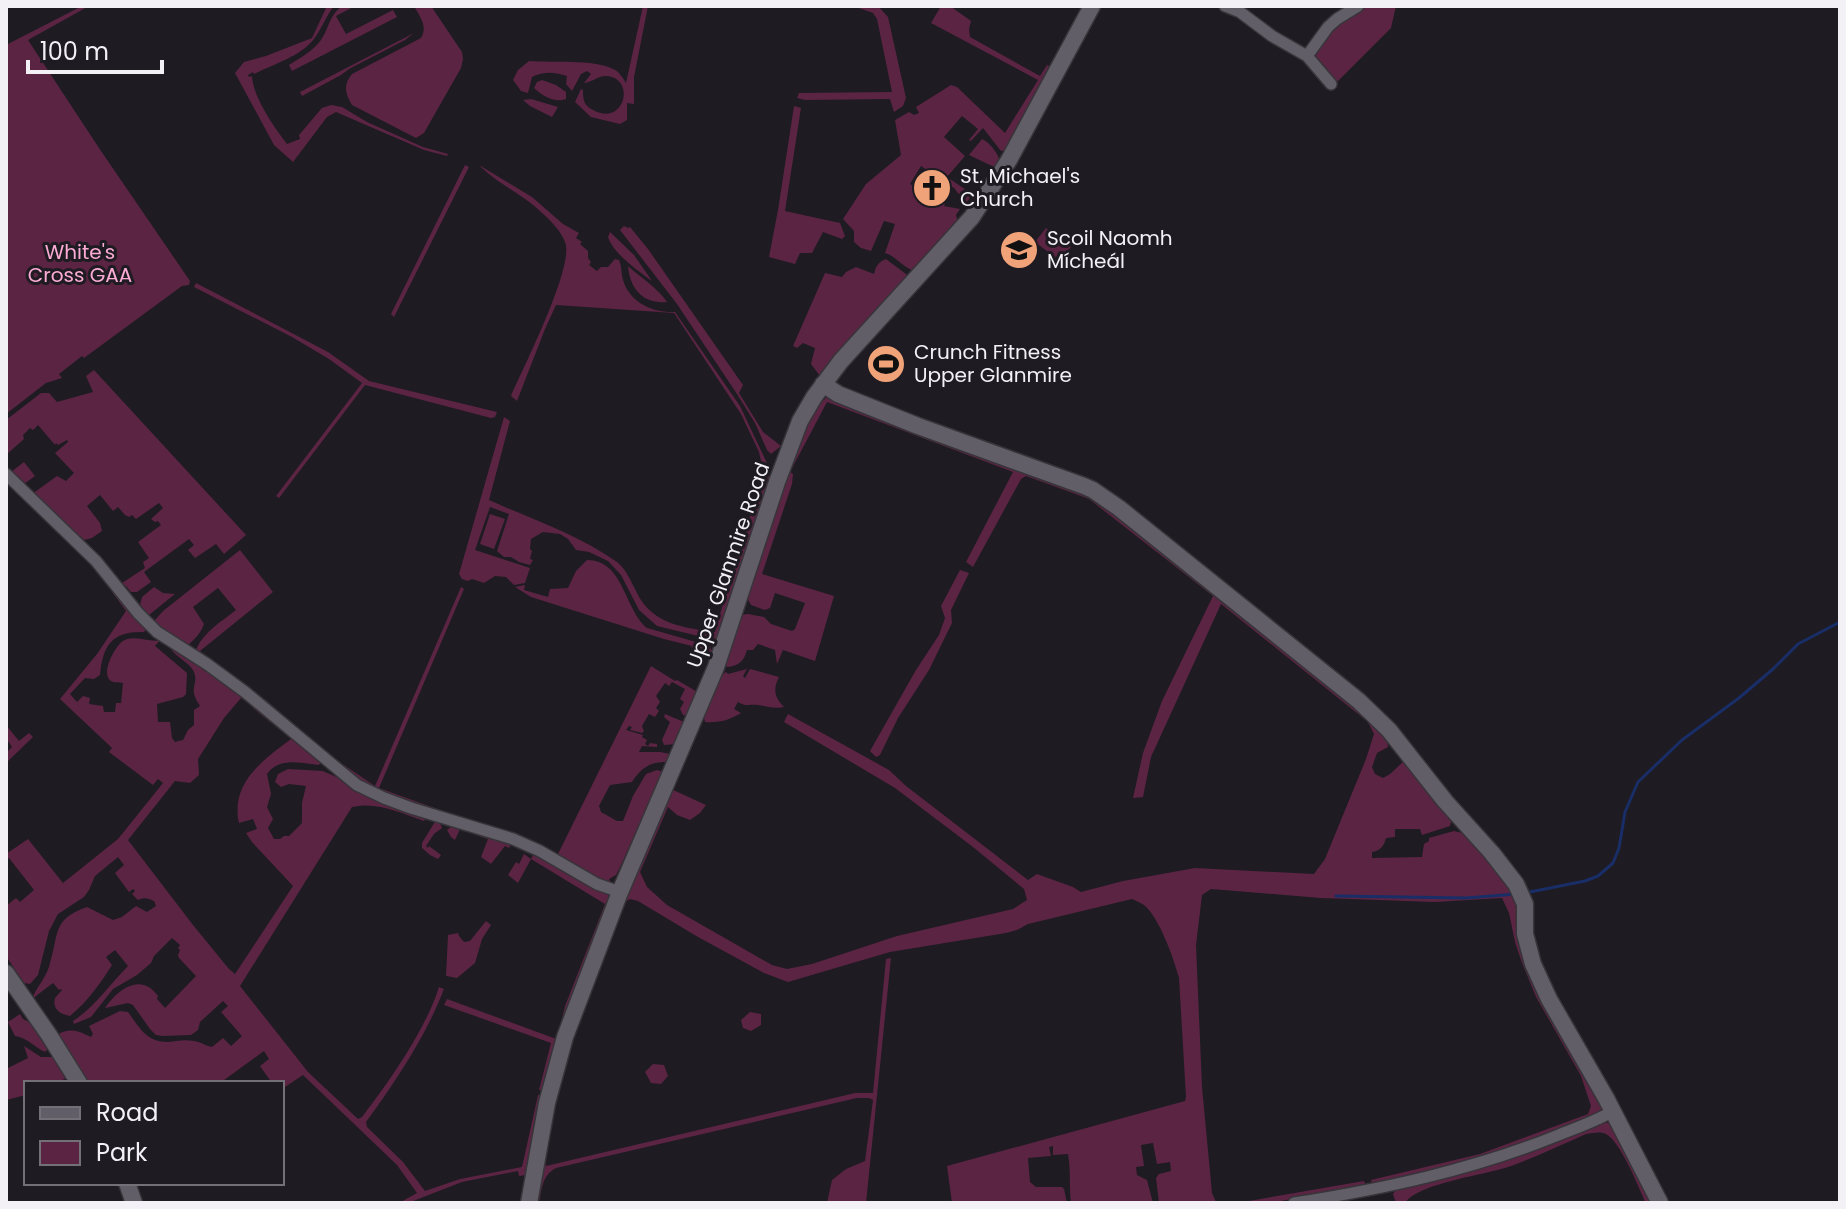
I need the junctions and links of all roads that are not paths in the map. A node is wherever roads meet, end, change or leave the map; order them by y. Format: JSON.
{"nodes":[{"id":1,"x":1092,"y":6,"type":"edge"},
{"id":2,"x":1358,"y":6,"type":"edge"},
{"id":3,"x":1230,"y":7,"type":"edge"},
{"id":4,"x":1307,"y":56,"type":"junction"},
{"id":5,"x":1331,"y":84,"type":"dead end"},
{"id":6,"x":823,"y":384,"type":"junction"},
{"id":7,"x":6,"y":474,"type":"edge"},
{"id":8,"x":620,"y":892,"type":"junction"},
{"id":9,"x":6,"y":973,"type":"edge"},
{"id":10,"x":78,"y":1081,"type":"edge"},
{"id":11,"x":1613,"y":1111,"type":"junction"},
{"id":12,"x":529,"y":1203,"type":"edge"},
{"id":13,"x":1294,"y":1203,"type":"edge"},
{"id":14,"x":1660,"y":1203,"type":"edge"}],
"edges":[{"from":1,"to":6,"type":"main road","name":"Upper Glanmire Road"},
{"from":2,"to":4,"type":"street"},
{"from":3,"to":4,"type":"street"},
{"from":4,"to":5,"type":"street"},
{"from":6,"to":8,"type":"main road","name":"Upper Glanmire Road"},
{"from":6,"to":11,"type":"main road"},
{"from":7,"to":8,"type":"street"},
{"from":8,"to":12,"type":"main road","name":"Upper Glanmire Road"},
{"from":9,"to":10,"type":"main road"},
{"from":11,"to":13,"type":"street"},
{"from":11,"to":14,"type":"main road"}]}
